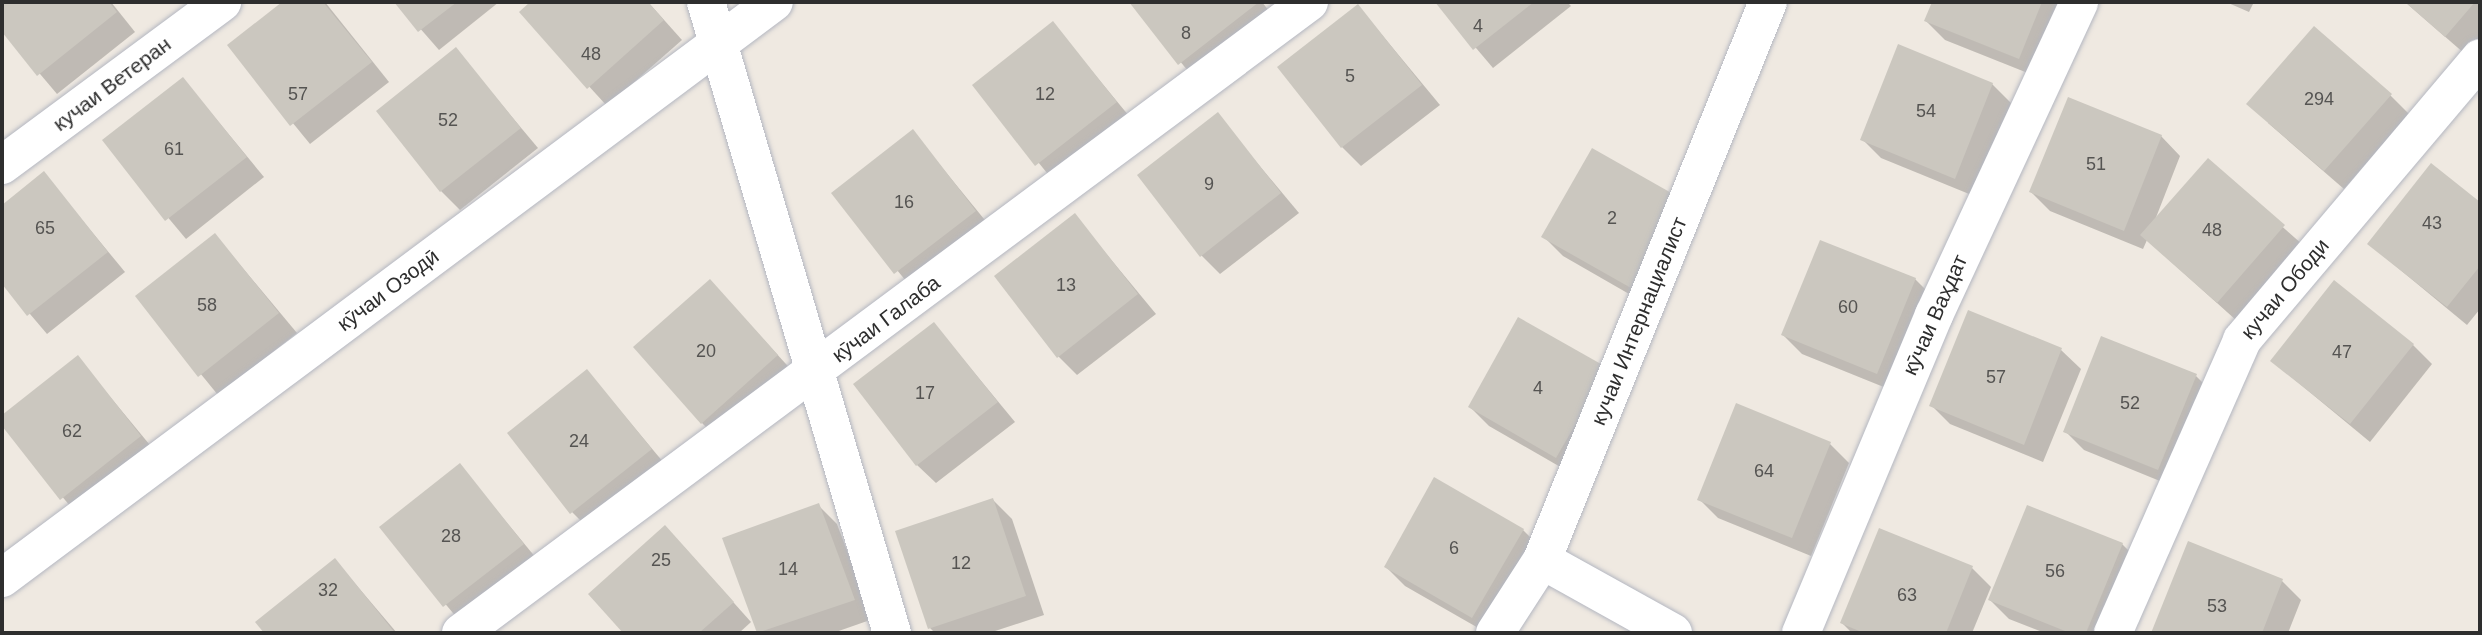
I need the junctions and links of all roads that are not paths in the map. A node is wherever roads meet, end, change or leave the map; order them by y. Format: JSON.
{"nodes":[{"id":1,"x":222,"y":2,"type":"edge"},
{"id":2,"x":706,"y":2,"type":"edge"},
{"id":3,"x":774,"y":2,"type":"edge"},
{"id":4,"x":1309,"y":2,"type":"edge"},
{"id":5,"x":1768,"y":2,"type":"edge"},
{"id":6,"x":2079,"y":2,"type":"edge"},
{"id":7,"x":719,"y":44,"type":"junction"},
{"id":8,"x":2480,"y":58,"type":"edge"},
{"id":9,"x":2,"y":166,"type":"edge"},
{"id":10,"x":815,"y":372,"type":"junction"},
{"id":11,"x":1542,"y":560,"type":"junction"},
{"id":12,"x":2,"y":578,"type":"edge"},
{"id":13,"x":461,"y":633,"type":"edge"},
{"id":14,"x":892,"y":633,"type":"edge"},
{"id":15,"x":1495,"y":633,"type":"edge"},
{"id":16,"x":1673,"y":633,"type":"edge"},
{"id":17,"x":1801,"y":633,"type":"edge"},
{"id":18,"x":2113,"y":633,"type":"edge"}],
"edges":[{"from":1,"to":9,"type":"street","name":"кучаи Ветеран"},
{"from":2,"to":7,"type":"street"},
{"from":3,"to":7,"type":"street","name":"кӯчаи Озодӣ"},
{"from":4,"to":10,"type":"street","name":"кӯчаи Галаба"},
{"from":5,"to":11,"type":"street","name":"кучаи Интернациалист"},
{"from":6,"to":17,"type":"street","name":"кӯчаи Ваҳдат"},
{"from":7,"to":10,"type":"street"},
{"from":7,"to":12,"type":"street","name":"кӯчаи Озодӣ"},
{"from":8,"to":18,"type":"street","name":"кучаи Ободи"},
{"from":10,"to":13,"type":"street","name":"кӯчаи Галаба"},
{"from":10,"to":14,"type":"street"},
{"from":11,"to":15,"type":"street","name":"кучаи Интернациалист"},
{"from":11,"to":16,"type":"street"}]}
